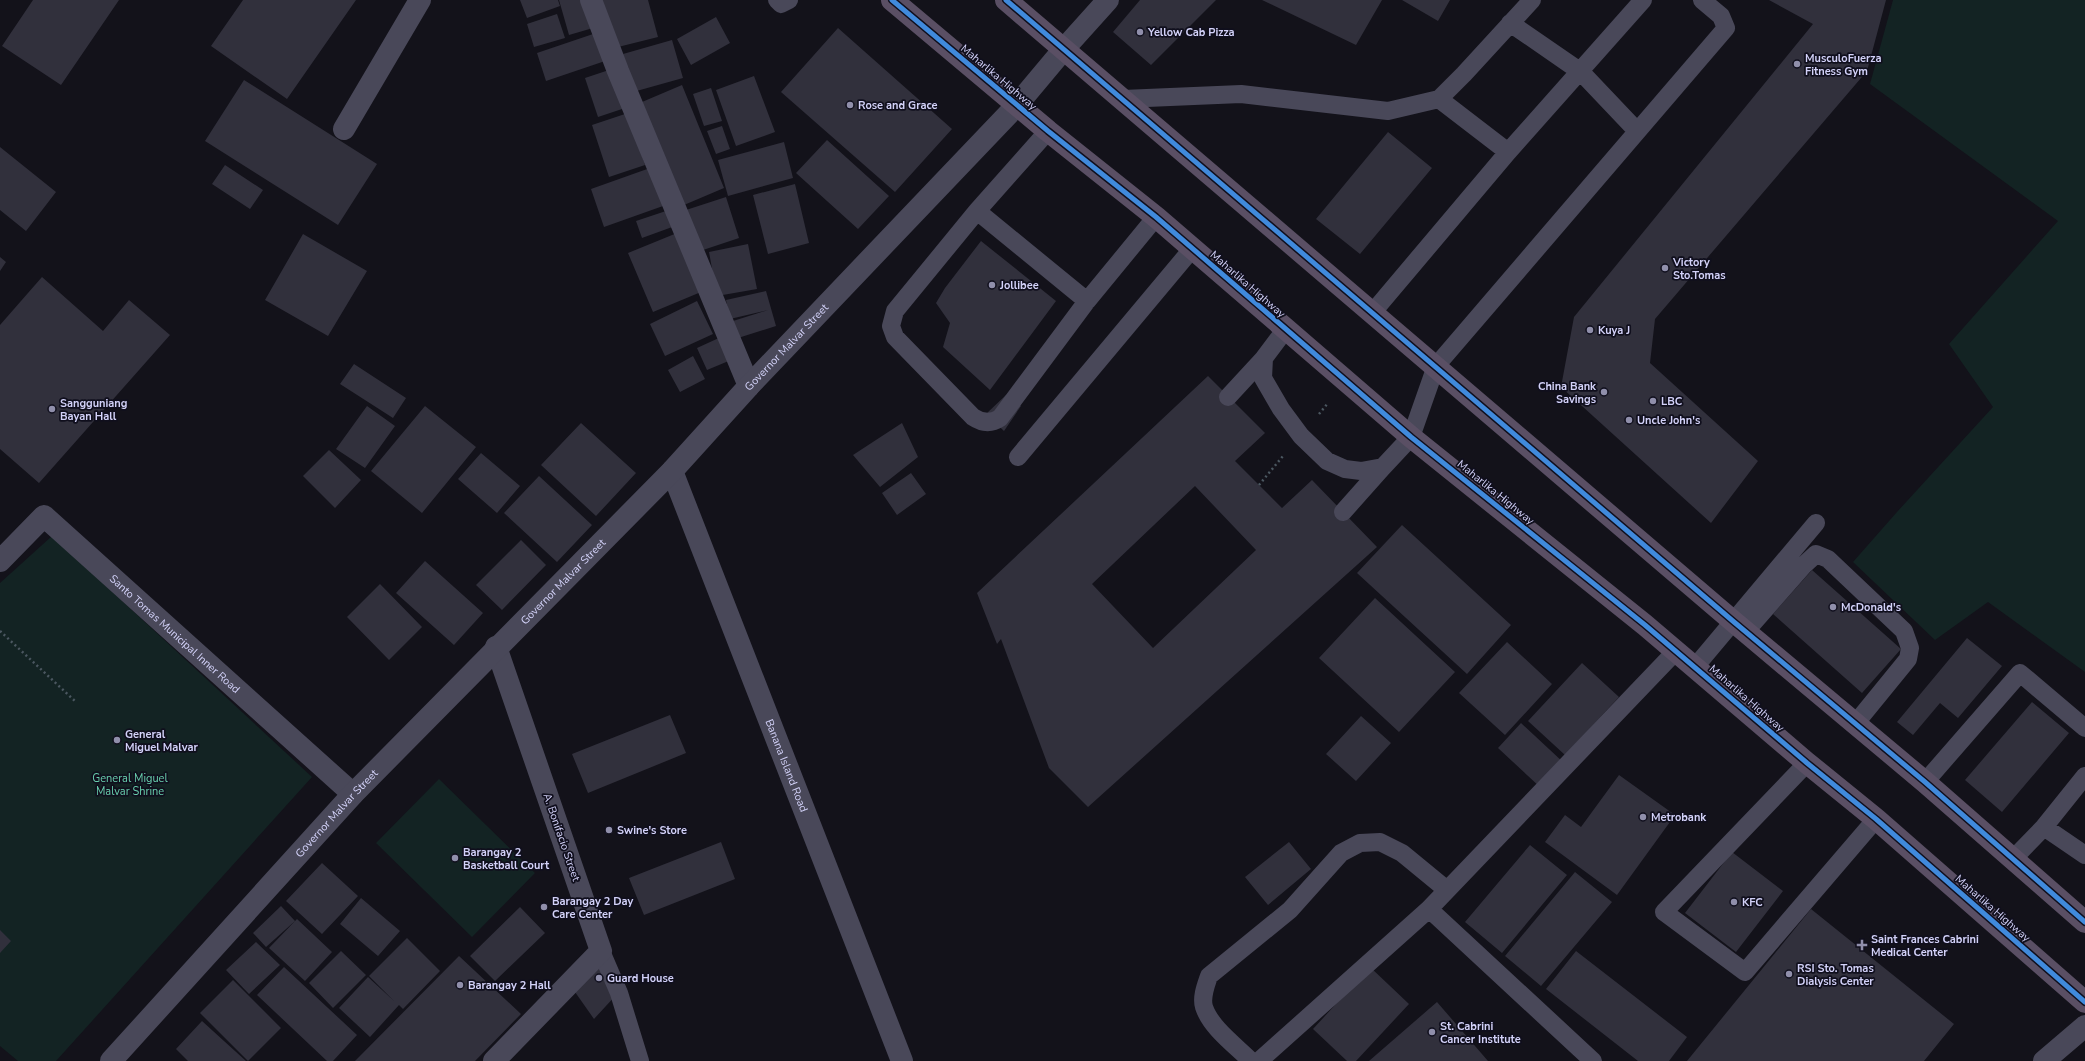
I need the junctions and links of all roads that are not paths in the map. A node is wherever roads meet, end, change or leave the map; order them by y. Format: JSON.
{"nodes":[{"id":1,"x":420,"y":0,"type":"edge"},
{"id":2,"x":591,"y":0,"type":"edge"},
{"id":3,"x":777,"y":0,"type":"edge"},
{"id":4,"x":789,"y":0,"type":"edge"},
{"id":5,"x":892,"y":0,"type":"edge"},
{"id":6,"x":1006,"y":0,"type":"edge"},
{"id":7,"x":1108,"y":0,"type":"edge"},
{"id":8,"x":1532,"y":0,"type":"edge"},
{"id":9,"x":1643,"y":0,"type":"edge"},
{"id":10,"x":1702,"y":0,"type":"edge"},
{"id":11,"x":1510,"y":23,"type":"junction"},
{"id":12,"x":1063,"y":50,"type":"junction"},
{"id":13,"x":1581,"y":72,"type":"junction"},
{"id":14,"x":1123,"y":99,"type":"junction"},
{"id":15,"x":1438,"y":99,"type":"junction"},
{"id":16,"x":1017,"y":105,"type":"junction"},
{"id":17,"x":344,"y":129,"type":"dead end"},
{"id":18,"x":1048,"y":131,"type":"junction"},
{"id":19,"x":1637,"y":131,"type":"junction"},
{"id":20,"x":1508,"y":152,"type":"junction"},
{"id":21,"x":977,"y":211,"type":"junction"},
{"id":22,"x":1156,"y":217,"type":"junction"},
{"id":23,"x":1192,"y":248,"type":"junction"},
{"id":24,"x":1087,"y":301,"type":"junction"},
{"id":25,"x":1373,"y":312,"type":"junction"},
{"id":26,"x":1285,"y":330,"type":"junction"},
{"id":27,"x":1264,"y":358,"type":"junction"},
{"id":28,"x":1436,"y":366,"type":"junction"},
{"id":29,"x":749,"y":386,"type":"junction"},
{"id":30,"x":1228,"y":397,"type":"dead end"},
{"id":31,"x":1411,"y":437,"type":"junction"},
{"id":32,"x":1018,"y":457,"type":"dead end"},
{"id":33,"x":1382,"y":466,"type":"junction"},
{"id":34,"x":672,"y":471,"type":"junction"},
{"id":35,"x":1343,"y":512,"type":"dead end"},
{"id":36,"x":1816,"y":523,"type":"dead end"},
{"id":37,"x":0,"y":561,"type":"edge"},
{"id":38,"x":1740,"y":626,"type":"junction"},
{"id":39,"x":496,"y":647,"type":"junction"},
{"id":40,"x":1675,"y":652,"type":"junction"},
{"id":41,"x":1695,"y":667,"type":"junction"},
{"id":42,"x":1855,"y":724,"type":"junction"},
{"id":43,"x":2085,"y":728,"type":"edge"},
{"id":44,"x":1807,"y":763,"type":"junction"},
{"id":45,"x":2085,"y":776,"type":"edge"},
{"id":46,"x":1925,"y":782,"type":"junction"},
{"id":47,"x":352,"y":794,"type":"junction"},
{"id":48,"x":1876,"y":819,"type":"junction"},
{"id":49,"x":2044,"y":827,"type":"junction"},
{"id":50,"x":2085,"y":855,"type":"edge"},
{"id":51,"x":2012,"y":860,"type":"junction"},
{"id":52,"x":1447,"y":890,"type":"junction"},
{"id":53,"x":1429,"y":909,"type":"junction"},
{"id":54,"x":2085,"y":922,"type":"edge"},
{"id":55,"x":601,"y":951,"type":"junction"},
{"id":56,"x":2085,"y":1002,"type":"edge"},
{"id":57,"x":2085,"y":1026,"type":"edge"},
{"id":58,"x":110,"y":1061,"type":"edge"},
{"id":59,"x":494,"y":1061,"type":"edge"},
{"id":60,"x":640,"y":1061,"type":"edge"},
{"id":61,"x":902,"y":1061,"type":"edge"},
{"id":62,"x":1251,"y":1061,"type":"edge"},
{"id":63,"x":1259,"y":1061,"type":"edge"},
{"id":64,"x":1593,"y":1061,"type":"edge"},
{"id":65,"x":2044,"y":1061,"type":"edge"}],
"edges":[{"from":1,"to":17,"type":"street"},
{"from":2,"to":29,"type":"street"},
{"from":3,"to":4,"type":"lane"},
{"from":5,"to":16,"type":"highway","name":"Maharlika Highway"},
{"from":6,"to":12,"type":"highway"},
{"from":7,"to":12,"type":"street","name":"Governor Malvar Street"},
{"from":8,"to":11,"type":"lane"},
{"from":9,"to":13,"type":"lane"},
{"from":10,"to":19,"type":"lane"},
{"from":11,"to":13,"type":"lane"},
{"from":11,"to":15,"type":"lane"},
{"from":12,"to":14,"type":"highway"},
{"from":12,"to":16,"type":"street","name":"Governor Malvar Street"},
{"from":13,"to":19,"type":"lane"},
{"from":13,"to":20,"type":"lane"},
{"from":14,"to":15,"type":"lane"},
{"from":14,"to":25,"type":"highway"},
{"from":15,"to":20,"type":"lane"},
{"from":16,"to":18,"type":"highway","name":"Maharlika Highway"},
{"from":16,"to":29,"type":"street","name":"Governor Malvar Street"},
{"from":18,"to":21,"type":"lane"},
{"from":18,"to":22,"type":"highway","name":"Maharlika Highway"},
{"from":19,"to":28,"type":"lane"},
{"from":20,"to":25,"type":"lane"},
{"from":21,"to":24,"type":"lane"},
{"from":21,"to":24,"type":"lane"},
{"from":22,"to":23,"type":"highway","name":"Maharlika Highway"},
{"from":22,"to":24,"type":"lane"},
{"from":23,"to":26,"type":"highway","name":"Maharlika Highway"},
{"from":23,"to":32,"type":"lane"},
{"from":25,"to":28,"type":"highway"},
{"from":26,"to":27,"type":"lane"},
{"from":26,"to":31,"type":"highway","name":"Maharlika Highway"},
{"from":27,"to":30,"type":"lane"},
{"from":27,"to":33,"type":"lane"},
{"from":28,"to":31,"type":"lane"},
{"from":28,"to":38,"type":"highway"},
{"from":29,"to":34,"type":"street","name":"Governor Malvar Street"},
{"from":31,"to":33,"type":"lane"},
{"from":31,"to":40,"type":"highway","name":"Maharlika Highway"},
{"from":33,"to":35,"type":"lane"},
{"from":34,"to":39,"type":"street","name":"Governor Malvar Street"},
{"from":34,"to":61,"type":"street","name":"Banana Island Road"},
{"from":36,"to":38,"type":"lane"},
{"from":37,"to":47,"type":"street","name":"Santo Tomas Municipal Inner Road"},
{"from":38,"to":41,"type":"lane"},
{"from":38,"to":42,"type":"highway"},
{"from":38,"to":42,"type":"lane"},
{"from":39,"to":47,"type":"street","name":"Governor Malvar Street"},
{"from":39,"to":55,"type":"street","name":"A. Bonifacio Street"},
{"from":40,"to":41,"type":"highway","name":"Maharlika Highway"},
{"from":40,"to":52,"type":"lane"},
{"from":41,"to":44,"type":"highway","name":"Maharlika Highway"},
{"from":42,"to":46,"type":"highway"},
{"from":43,"to":46,"type":"lane"},
{"from":44,"to":48,"type":"highway","name":"Maharlika Highway"},
{"from":44,"to":48,"type":"lane"},
{"from":45,"to":49,"type":"lane"},
{"from":46,"to":51,"type":"highway"},
{"from":47,"to":58,"type":"street","name":"Governor Malvar Street"},
{"from":48,"to":56,"type":"highway","name":"Maharlika Highway"},
{"from":49,"to":50,"type":"lane"},
{"from":49,"to":51,"type":"lane"},
{"from":51,"to":54,"type":"highway"},
{"from":52,"to":53,"type":"lane"},
{"from":52,"to":62,"type":"lane"},
{"from":53,"to":63,"type":"lane"},
{"from":53,"to":64,"type":"lane"},
{"from":55,"to":59,"type":"street"},
{"from":55,"to":60,"type":"lane"},
{"from":57,"to":65,"type":"street"}]}
